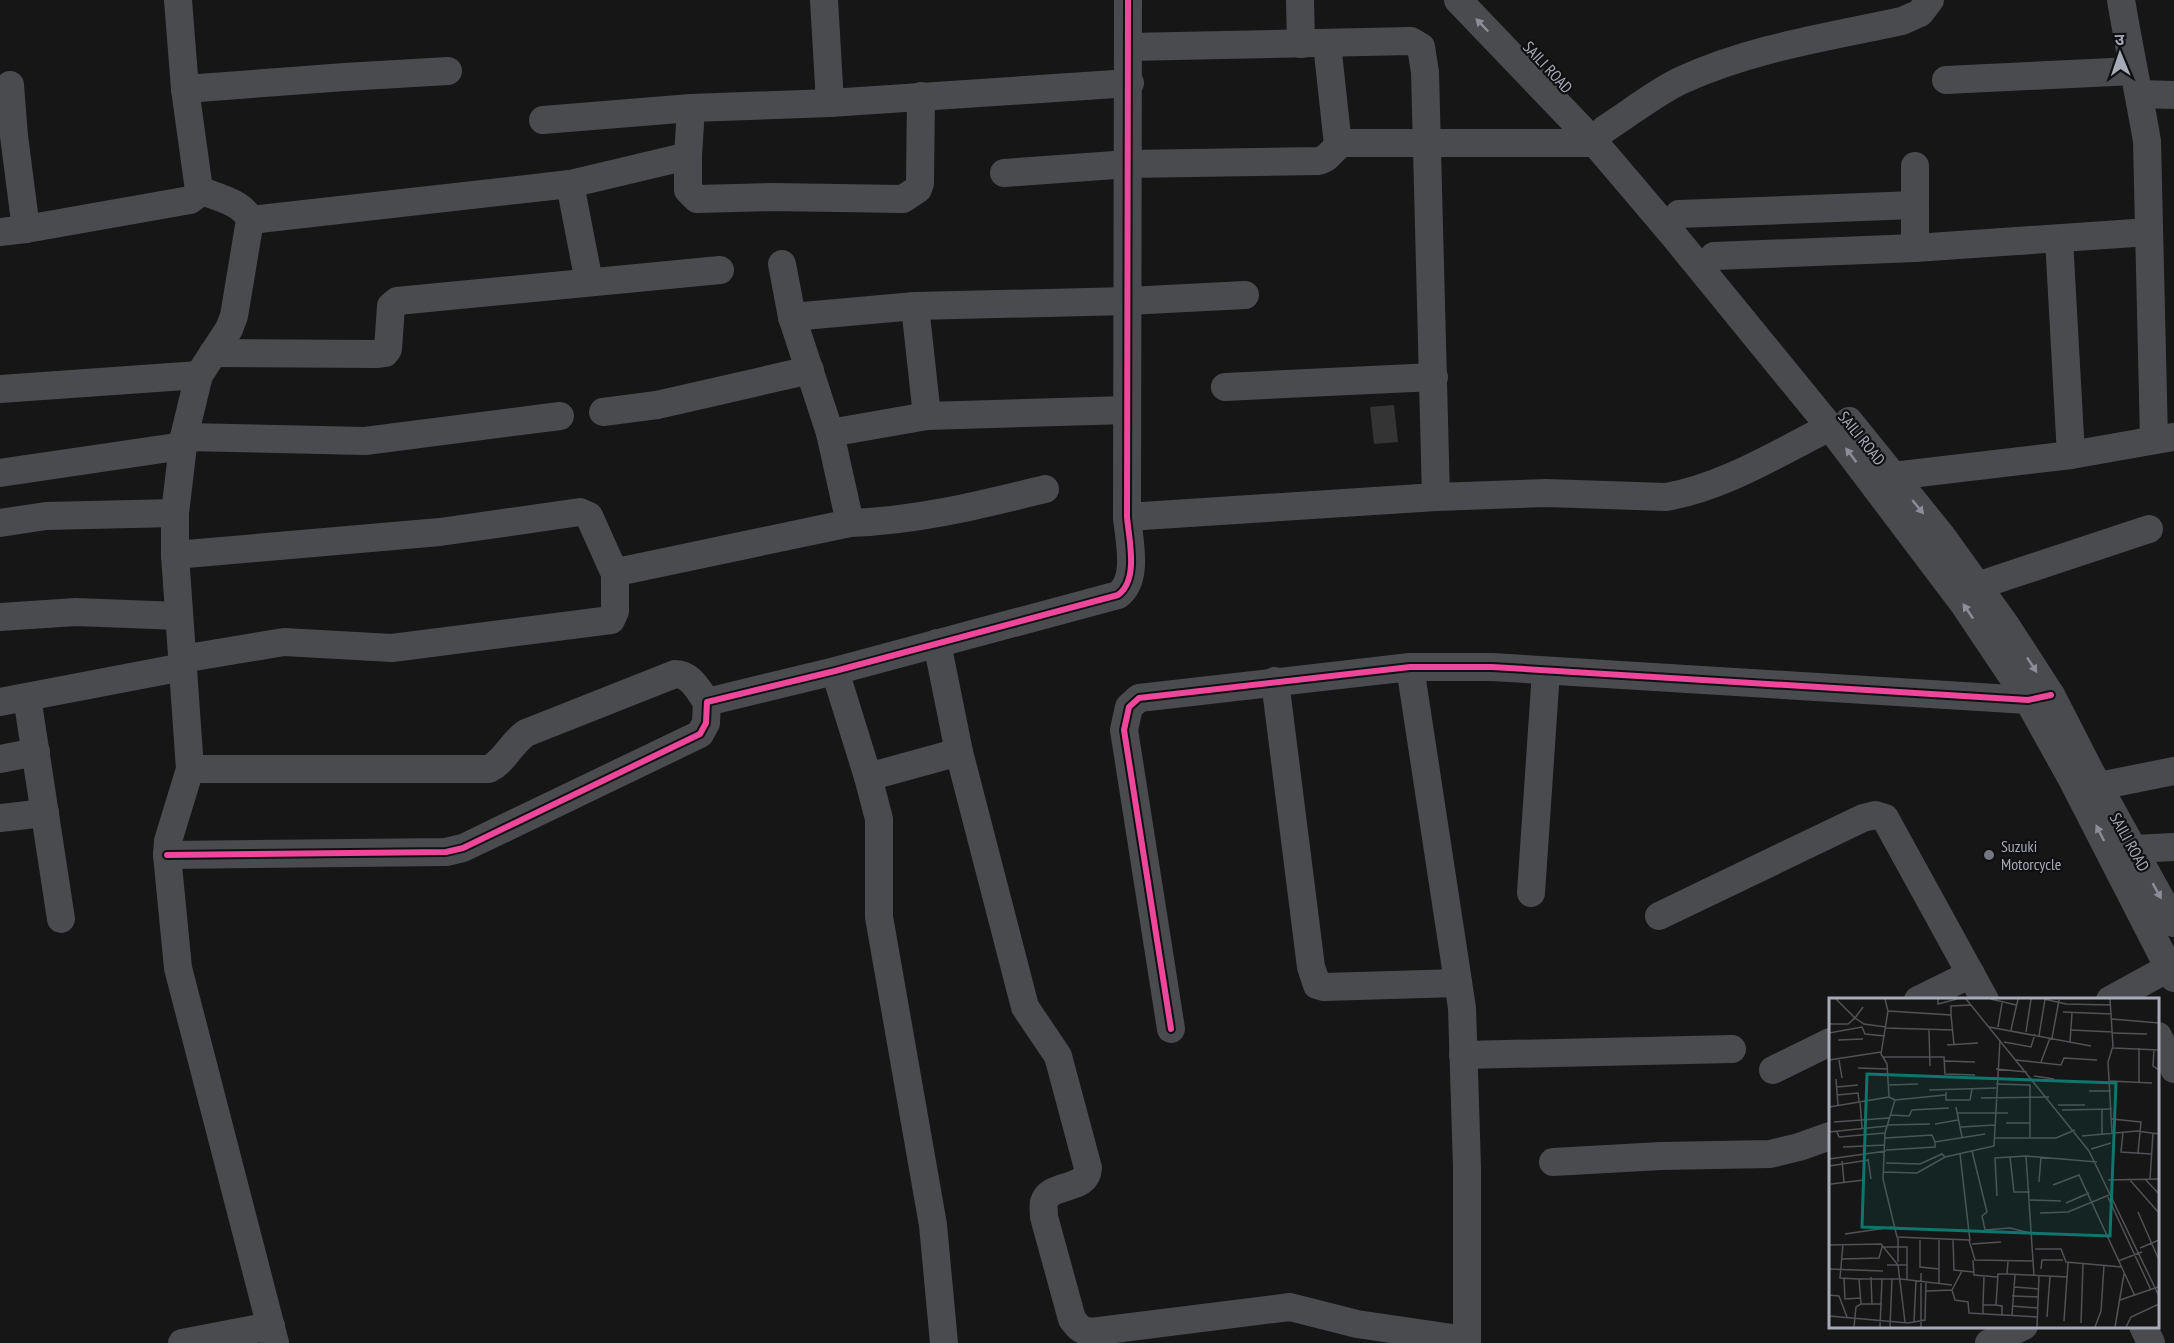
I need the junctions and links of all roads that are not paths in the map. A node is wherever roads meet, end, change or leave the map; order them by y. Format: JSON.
{"nodes":[{"id":1,"x":178,"y":0,"type":"edge"},
{"id":2,"x":824,"y":0,"type":"edge"},
{"id":3,"x":1128,"y":0,"type":"edge"},
{"id":4,"x":1300,"y":0,"type":"edge"},
{"id":5,"x":1458,"y":0,"type":"edge"},
{"id":6,"x":1484,"y":0,"type":"edge"},
{"id":7,"x":1930,"y":0,"type":"edge"},
{"id":8,"x":2121,"y":0,"type":"edge"},
{"id":9,"x":1314,"y":44,"type":"junction"},
{"id":10,"x":1129,"y":47,"type":"junction"},
{"id":11,"x":448,"y":71,"type":"dead end"},
{"id":12,"x":1946,"y":80,"type":"dead end"},
{"id":13,"x":1130,"y":83,"type":"junction"},
{"id":14,"x":2136,"y":83,"type":"junction"},
{"id":15,"x":10,"y":85,"type":"dead end"},
{"id":16,"x":185,"y":89,"type":"junction"},
{"id":17,"x":2174,"y":95,"type":"edge"},
{"id":18,"x":921,"y":96,"type":"junction"},
{"id":19,"x":830,"y":104,"type":"junction"},
{"id":20,"x":691,"y":108,"type":"junction"},
{"id":21,"x":543,"y":120,"type":"dead end"},
{"id":22,"x":1600,"y":136,"type":"junction"},
{"id":23,"x":1427,"y":142,"type":"junction"},
{"id":24,"x":1338,"y":145,"type":"junction"},
{"id":25,"x":688,"y":156,"type":"junction"},
{"id":26,"x":1129,"y":164,"type":"junction"},
{"id":27,"x":1915,"y":166,"type":"dead end"},
{"id":28,"x":1004,"y":173,"type":"dead end"},
{"id":29,"x":570,"y":184,"type":"junction"},
{"id":30,"x":200,"y":190,"type":"junction"},
{"id":31,"x":1915,"y":205,"type":"junction"},
{"id":32,"x":1679,"y":214,"type":"junction"},
{"id":33,"x":250,"y":220,"type":"junction"},
{"id":34,"x":13,"y":231,"type":"edge"},
{"id":35,"x":2149,"y":232,"type":"junction"},
{"id":36,"x":2059,"y":239,"type":"junction"},
{"id":37,"x":1915,"y":248,"type":"junction"},
{"id":38,"x":1714,"y":256,"type":"junction"},
{"id":39,"x":782,"y":264,"type":"dead end"},
{"id":40,"x":720,"y":270,"type":"dead end"},
{"id":41,"x":589,"y":282,"type":"junction"},
{"id":42,"x":1245,"y":295,"type":"dead end"},
{"id":43,"x":1128,"y":301,"type":"junction"},
{"id":44,"x":915,"y":306,"type":"junction"},
{"id":45,"x":792,"y":317,"type":"junction"},
{"id":46,"x":2163,"y":321,"type":"edge"},
{"id":47,"x":206,"y":364,"type":"junction"},
{"id":48,"x":810,"y":370,"type":"junction"},
{"id":49,"x":1434,"y":377,"type":"junction"},
{"id":50,"x":1225,"y":387,"type":"dead end"},
{"id":51,"x":0,"y":389,"type":"edge"},
{"id":52,"x":1127,"y":410,"type":"junction"},
{"id":53,"x":603,"y":412,"type":"dead end"},
{"id":54,"x":560,"y":416,"type":"dead end"},
{"id":55,"x":927,"y":416,"type":"junction"},
{"id":56,"x":1830,"y":427,"type":"junction"},
{"id":57,"x":830,"y":433,"type":"junction"},
{"id":58,"x":2164,"y":439,"type":"edge"},
{"id":59,"x":183,"y":442,"type":"junction"},
{"id":60,"x":2071,"y":455,"type":"junction"},
{"id":61,"x":0,"y":473,"type":"edge"},
{"id":62,"x":1893,"y":476,"type":"junction"},
{"id":63,"x":1045,"y":489,"type":"dead end"},
{"id":64,"x":1436,"y":497,"type":"junction"},
{"id":65,"x":175,"y":513,"type":"junction"},
{"id":66,"x":1127,"y":517,"type":"junction"},
{"id":67,"x":850,"y":522,"type":"junction"},
{"id":68,"x":0,"y":523,"type":"edge"},
{"id":69,"x":2149,"y":529,"type":"dead end"},
{"id":70,"x":175,"y":555,"type":"junction"},
{"id":71,"x":615,"y":574,"type":"junction"},
{"id":72,"x":1977,"y":586,"type":"junction"},
{"id":73,"x":179,"y":616,"type":"junction"},
{"id":74,"x":0,"y":617,"type":"edge"},
{"id":75,"x":937,"y":643,"type":"junction"},
{"id":76,"x":182,"y":663,"type":"junction"},
{"id":77,"x":1410,"y":667,"type":"junction"},
{"id":78,"x":835,"y":671,"type":"junction"},
{"id":79,"x":1546,"y":671,"type":"junction"},
{"id":80,"x":1275,"y":681,"type":"junction"},
{"id":81,"x":2040,"y":697,"type":"junction"},
{"id":82,"x":14,"y":700,"type":"edge"},
{"id":83,"x":706,"y":702,"type":"junction"},
{"id":84,"x":959,"y":752,"type":"junction"},
{"id":85,"x":36,"y":753,"type":"junction"},
{"id":86,"x":0,"y":759,"type":"edge"},
{"id":87,"x":190,"y":769,"type":"junction"},
{"id":88,"x":2174,"y":771,"type":"edge"},
{"id":89,"x":868,"y":777,"type":"junction"},
{"id":90,"x":2099,"y":786,"type":"junction"},
{"id":91,"x":45,"y":813,"type":"junction"},
{"id":92,"x":0,"y":818,"type":"edge"},
{"id":93,"x":2174,"y":847,"type":"edge"},
{"id":94,"x":2134,"y":849,"type":"junction"},
{"id":95,"x":167,"y":855,"type":"junction"},
{"id":96,"x":1530,"y":892,"type":"dead end"},
{"id":97,"x":1659,"y":916,"type":"dead end"},
{"id":98,"x":61,"y":920,"type":"dead end"},
{"id":99,"x":2174,"y":923,"type":"edge"},
{"id":100,"x":2172,"y":970,"type":"edge"},
{"id":101,"x":1971,"y":974,"type":"junction"},
{"id":102,"x":1458,"y":983,"type":"junction"},
{"id":103,"x":2127,"y":995,"type":"edge"},
{"id":104,"x":1920,"y":998,"type":"edge"},
{"id":105,"x":1983,"y":998,"type":"edge"},
{"id":106,"x":1171,"y":1029,"type":"dead end"},
{"id":107,"x":2159,"y":1040,"type":"edge"},
{"id":108,"x":1829,"y":1042,"type":"edge"},
{"id":109,"x":1732,"y":1049,"type":"dead end"},
{"id":110,"x":1463,"y":1055,"type":"junction"},
{"id":111,"x":2174,"y":1069,"type":"edge"},
{"id":112,"x":1773,"y":1070,"type":"dead end"},
{"id":113,"x":1829,"y":1136,"type":"edge"},
{"id":114,"x":1553,"y":1162,"type":"dead end"},
{"id":115,"x":2020,"y":1328,"type":"edge"},
{"id":116,"x":2144,"y":1328,"type":"edge"},
{"id":117,"x":273,"y":1335,"type":"edge"},
{"id":118,"x":1466,"y":1342,"type":"edge"},
{"id":119,"x":182,"y":1343,"type":"edge"},
{"id":120,"x":944,"y":1343,"type":"edge"},
{"id":121,"x":1989,"y":1343,"type":"edge"},
{"id":122,"x":2151,"y":1343,"type":"edge"}],
"edges":[{"from":1,"to":16,"type":"street"},
{"from":2,"to":19,"type":"street"},
{"from":3,"to":10,"type":"street"},
{"from":4,"to":9,"type":"street"},
{"from":22,"to":5,"type":"street","one_way":true},
{"from":6,"to":22,"type":"street","name":"SAILI ROAD"},
{"from":7,"to":22,"type":"street"},
{"from":8,"to":14,"type":"street"},
{"from":9,"to":10,"type":"street"},
{"from":9,"to":23,"type":"street"},
{"from":9,"to":24,"type":"street"},
{"from":10,"to":13,"type":"street"},
{"from":11,"to":16,"type":"street"},
{"from":12,"to":14,"type":"street"},
{"from":13,"to":18,"type":"street"},
{"from":13,"to":26,"type":"street"},
{"from":14,"to":17,"type":"street"},
{"from":14,"to":35,"type":"street"},
{"from":15,"to":34,"type":"street"},
{"from":16,"to":30,"type":"street"},
{"from":18,"to":19,"type":"street"},
{"from":18,"to":25,"type":"street"},
{"from":19,"to":20,"type":"street"},
{"from":20,"to":21,"type":"street"},
{"from":20,"to":25,"type":"street"},
{"from":22,"to":23,"type":"street"},
{"from":22,"to":32,"type":"street","name":"SAILI ROAD"},
{"from":22,"to":56,"type":"street"},
{"from":23,"to":24,"type":"street"},
{"from":23,"to":49,"type":"street"},
{"from":24,"to":26,"type":"street"},
{"from":25,"to":29,"type":"street"},
{"from":26,"to":28,"type":"street"},
{"from":26,"to":43,"type":"street"},
{"from":27,"to":31,"type":"street"},
{"from":29,"to":33,"type":"street"},
{"from":29,"to":41,"type":"street"},
{"from":30,"to":33,"type":"street"},
{"from":30,"to":34,"type":"street"},
{"from":31,"to":32,"type":"street"},
{"from":31,"to":37,"type":"street"},
{"from":32,"to":38,"type":"street","name":"SAILI ROAD"},
{"from":33,"to":47,"type":"street"},
{"from":35,"to":36,"type":"street"},
{"from":35,"to":46,"type":"street"},
{"from":36,"to":37,"type":"street"},
{"from":36,"to":60,"type":"street"},
{"from":37,"to":38,"type":"street"},
{"from":38,"to":62,"type":"street","name":"SAILI ROAD"},
{"from":39,"to":45,"type":"street"},
{"from":40,"to":41,"type":"street"},
{"from":41,"to":47,"type":"street"},
{"from":42,"to":43,"type":"street"},
{"from":43,"to":44,"type":"street"},
{"from":43,"to":52,"type":"street"},
{"from":44,"to":45,"type":"street"},
{"from":44,"to":55,"type":"street"},
{"from":45,"to":48,"type":"street"},
{"from":46,"to":58,"type":"street"},
{"from":47,"to":51,"type":"street"},
{"from":47,"to":59,"type":"street"},
{"from":48,"to":53,"type":"street"},
{"from":48,"to":57,"type":"street"},
{"from":49,"to":50,"type":"street"},
{"from":49,"to":64,"type":"street"},
{"from":52,"to":55,"type":"street"},
{"from":52,"to":66,"type":"street"},
{"from":54,"to":59,"type":"street"},
{"from":55,"to":57,"type":"street"},
{"from":56,"to":64,"type":"street"},
{"from":81,"to":56,"type":"street","one_way":true},
{"from":57,"to":67,"type":"street"},
{"from":58,"to":60,"type":"street"},
{"from":59,"to":61,"type":"street"},
{"from":59,"to":65,"type":"street"},
{"from":60,"to":62,"type":"street"},
{"from":62,"to":72,"type":"street","name":"SAILI ROAD","one_way":true},
{"from":63,"to":67,"type":"street"},
{"from":64,"to":66,"type":"street"},
{"from":65,"to":68,"type":"street"},
{"from":65,"to":70,"type":"street"},
{"from":66,"to":75,"type":"street"},
{"from":67,"to":71,"type":"street"},
{"from":69,"to":72,"type":"street"},
{"from":70,"to":71,"type":"street"},
{"from":70,"to":73,"type":"street"},
{"from":71,"to":76,"type":"street"},
{"from":72,"to":81,"type":"street","name":"SAILI ROAD","one_way":true},
{"from":73,"to":74,"type":"street"},
{"from":73,"to":76,"type":"street"},
{"from":75,"to":78,"type":"street"},
{"from":75,"to":84,"type":"street"},
{"from":76,"to":82,"type":"street"},
{"from":76,"to":87,"type":"street"},
{"from":77,"to":79,"type":"street"},
{"from":77,"to":80,"type":"street"},
{"from":77,"to":102,"type":"street"},
{"from":78,"to":83,"type":"street"},
{"from":78,"to":89,"type":"street"},
{"from":79,"to":81,"type":"street"},
{"from":79,"to":96,"type":"street"},
{"from":80,"to":102,"type":"street"},
{"from":80,"to":106,"type":"street"},
{"from":81,"to":90,"type":"street","name":"SAILI ROAD"},
{"from":100,"to":81,"type":"street","one_way":true},
{"from":82,"to":85,"type":"street"},
{"from":83,"to":87,"type":"street"},
{"from":83,"to":95,"type":"street"},
{"from":84,"to":89,"type":"street"},
{"from":84,"to":118,"type":"street"},
{"from":85,"to":86,"type":"street"},
{"from":85,"to":91,"type":"street"},
{"from":87,"to":95,"type":"street"},
{"from":88,"to":90,"type":"street"},
{"from":89,"to":120,"type":"street"},
{"from":90,"to":94,"type":"street","name":"SAILI ROAD"},
{"from":91,"to":92,"type":"street"},
{"from":91,"to":98,"type":"street"},
{"from":93,"to":94,"type":"street"},
{"from":94,"to":99,"type":"street","name":"SAILI ROAD","one_way":true},
{"from":95,"to":117,"type":"street"},
{"from":97,"to":101,"type":"street"},
{"from":100,"to":103,"type":"street"},
{"from":101,"to":104,"type":"street"},
{"from":101,"to":105,"type":"street"},
{"from":102,"to":110,"type":"street"},
{"from":107,"to":111,"type":"street"},
{"from":108,"to":112,"type":"street"},
{"from":109,"to":110,"type":"street"},
{"from":110,"to":118,"type":"street"},
{"from":113,"to":114,"type":"street"},
{"from":115,"to":121,"type":"street"},
{"from":116,"to":122,"type":"street"},
{"from":117,"to":119,"type":"street"}]}
